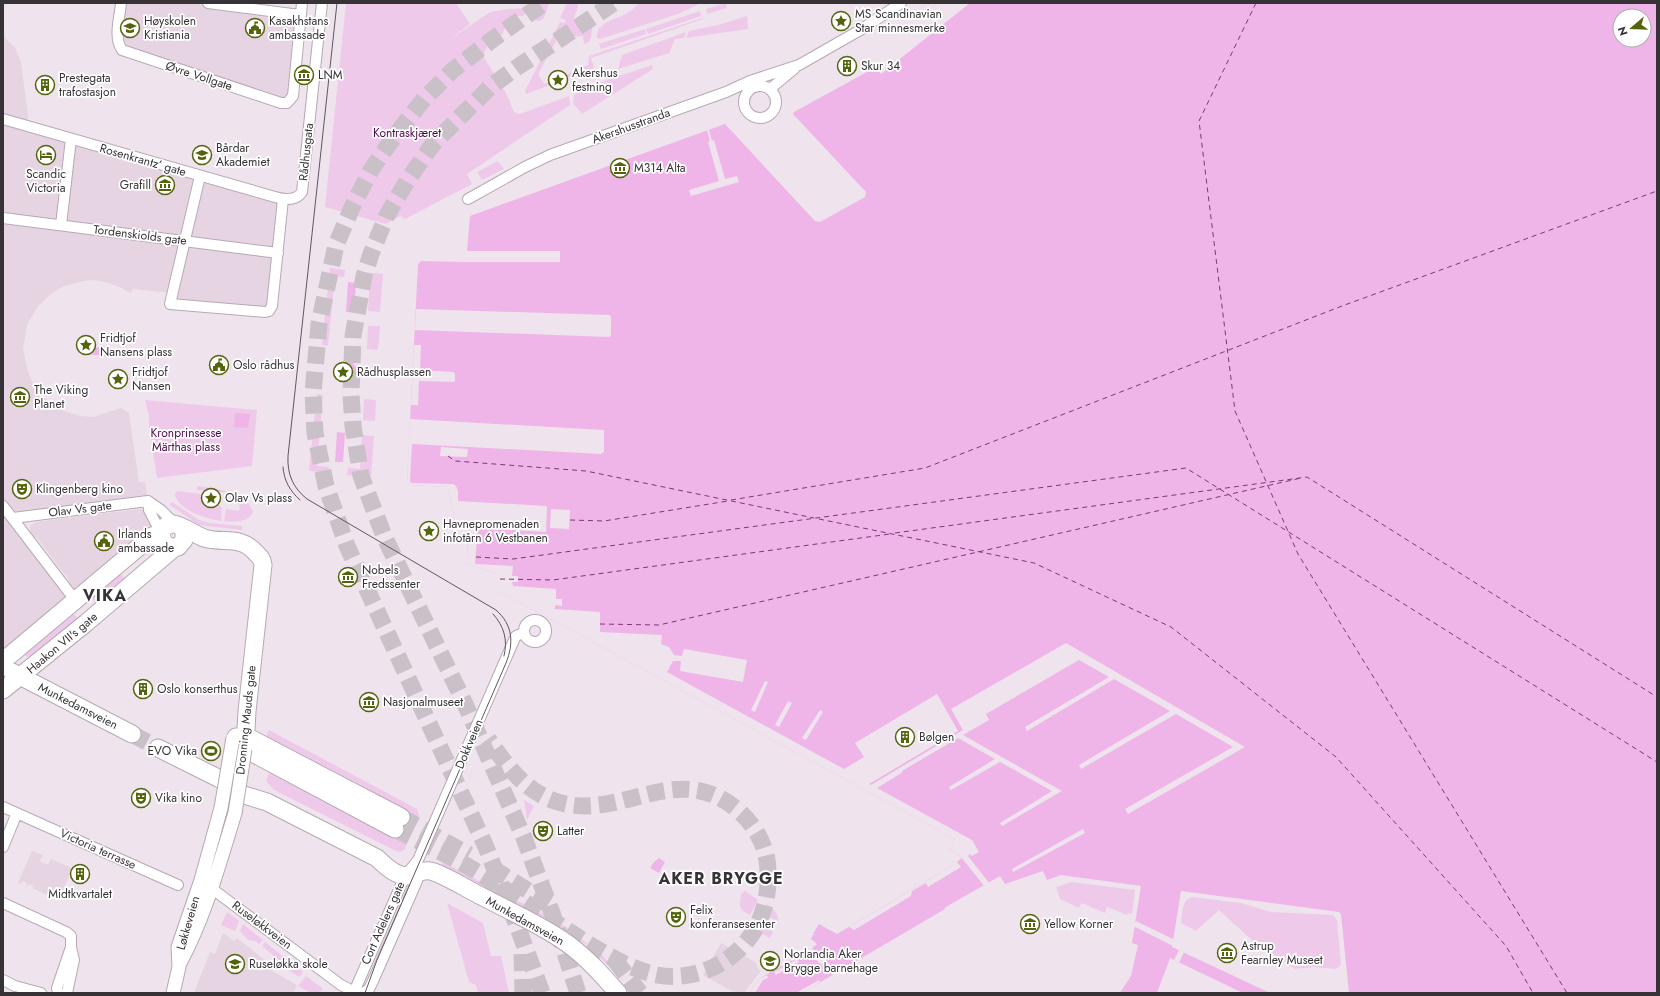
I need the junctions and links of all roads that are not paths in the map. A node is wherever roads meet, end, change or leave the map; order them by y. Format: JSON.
{"nodes":[{"id":1,"x":122,"y":3,"type":"edge"},
{"id":2,"x":208,"y":3,"type":"edge"},
{"id":3,"x":302,"y":3,"type":"edge"},
{"id":4,"x":322,"y":3,"type":"edge"},
{"id":5,"x":901,"y":3,"type":"edge"},
{"id":6,"x":300,"y":15,"type":"junction"},
{"id":7,"x":799,"y":65,"type":"junction"},
{"id":8,"x":770,"y":90,"type":"dead end"},
{"id":9,"x":3,"y":119,"type":"edge"},
{"id":10,"x":71,"y":139,"type":"junction"},
{"id":11,"x":200,"y":176,"type":"junction"},
{"id":12,"x":283,"y":199,"type":"junction"},
{"id":13,"x":468,"y":199,"type":"dead end"},
{"id":14,"x":3,"y":218,"type":"edge"},
{"id":15,"x":61,"y":225,"type":"junction"},
{"id":16,"x":183,"y":241,"type":"junction"},
{"id":17,"x":278,"y":253,"type":"junction"},
{"id":18,"x":148,"y":501,"type":"junction"},
{"id":19,"x":3,"y":506,"type":"edge"},
{"id":20,"x":13,"y":518,"type":"junction"},
{"id":21,"x":175,"y":536,"type":"junction"},
{"id":22,"x":75,"y":600,"type":"junction"},
{"id":23,"x":523,"y":632,"type":"dead end"},
{"id":24,"x":3,"y":661,"type":"edge"},
{"id":25,"x":3,"y":667,"type":"edge"},
{"id":26,"x":21,"y":676,"type":"junction"},
{"id":27,"x":3,"y":690,"type":"edge"},
{"id":28,"x":132,"y":734,"type":"tunnel mouth"},
{"id":29,"x":242,"y":741,"type":"junction"},
{"id":30,"x":158,"y":748,"type":"tunnel mouth"},
{"id":31,"x":3,"y":807,"type":"edge"},
{"id":32,"x":17,"y":813,"type":"junction"},
{"id":33,"x":398,"y":823,"type":"tunnel mouth"},
{"id":34,"x":3,"y":847,"type":"edge"},
{"id":35,"x":413,"y":869,"type":"junction"},
{"id":36,"x":201,"y":880,"type":"junction"},
{"id":37,"x":178,"y":885,"type":"dead end"},
{"id":38,"x":212,"y":888,"type":"junction"},
{"id":39,"x":3,"y":903,"type":"edge"},
{"id":40,"x":71,"y":947,"type":"junction"},
{"id":41,"x":178,"y":967,"type":"junction"},
{"id":42,"x":3,"y":980,"type":"edge"},
{"id":43,"x":41,"y":993,"type":"edge"},
{"id":44,"x":58,"y":993,"type":"edge"},
{"id":45,"x":67,"y":993,"type":"edge"},
{"id":46,"x":172,"y":993,"type":"edge"},
{"id":47,"x":358,"y":993,"type":"edge"},
{"id":48,"x":618,"y":993,"type":"edge"}],
"edges":[{"from":1,"to":6,"type":"street","name":"Øvre Vollgate"},
{"from":2,"to":6,"type":"street"},
{"from":3,"to":6,"type":"street"},
{"from":4,"to":12,"type":"street","name":"Rådhusgata"},
{"from":5,"to":7,"type":"street","name":"Akershusstranda"},
{"from":7,"to":8,"type":"street","name":"Akershusstranda"},
{"from":7,"to":13,"type":"street","name":"Akershusstranda"},
{"from":9,"to":10,"type":"street","name":"Rosenkrantz’ gate"},
{"from":10,"to":11,"type":"street","name":"Rosenkrantz’ gate"},
{"from":10,"to":15,"type":"street"},
{"from":11,"to":12,"type":"street","name":"Rosenkrantz’ gate"},
{"from":11,"to":16,"type":"street"},
{"from":12,"to":17,"type":"street"},
{"from":14,"to":15,"type":"street","name":"Tordenskiolds gate"},
{"from":15,"to":16,"type":"street","name":"Tordenskiolds gate"},
{"from":16,"to":17,"type":"street","name":"Tordenskiolds gate"},
{"from":16,"to":17,"type":"street"},
{"from":18,"to":20,"type":"street","name":"Olav Vs gate"},
{"from":18,"to":21,"type":"street"},
{"from":18,"to":21,"type":"street"},
{"from":19,"to":20,"type":"street"},
{"from":20,"to":22,"type":"street"},
{"from":21,"to":22,"type":"highway","name":"Haakon VII's gate"},
{"from":21,"to":26,"type":"highway","name":"Haakon VII's gate"},
{"from":21,"to":29,"type":"highway","name":"Dronning Mauds gate"},
{"from":22,"to":24,"type":"highway","name":"Haakon VII's gate"},
{"from":23,"to":35,"type":"street","name":"Dokkveien"},
{"from":25,"to":26,"type":"highway","name":"Munkedamsveien"},
{"from":26,"to":27,"type":"highway","name":"Haakon VII's gate"},
{"from":26,"to":28,"type":"highway","name":"Munkedamsveien"},
{"from":29,"to":33,"type":"highway"},
{"from":29,"to":36,"type":"street","name":"Dronning Mauds gate","bridge":true},
{"from":29,"to":38,"type":"street","name":"Dronning Mauds gate","bridge":true},
{"from":30,"to":35,"type":"highway","name":"Munkedamsveien"},
{"from":31,"to":32,"type":"street","name":"Victoria terrasse"},
{"from":32,"to":34,"type":"street"},
{"from":32,"to":37,"type":"street","name":"Victoria terrasse"},
{"from":35,"to":47,"type":"street","name":"Cort Adelers gate"},
{"from":35,"to":47,"type":"street","name":"Cort Adelers gate"},
{"from":35,"to":48,"type":"highway","name":"Munkedamsveien"},
{"from":36,"to":38,"type":"street","name":"Ruseløkkveien"},
{"from":36,"to":41,"type":"street","name":"Løkkeveien"},
{"from":38,"to":41,"type":"street","name":"Løkkeveien"},
{"from":38,"to":47,"type":"street","name":"Ruseløkkveien"},
{"from":39,"to":40,"type":"street"},
{"from":40,"to":44,"type":"street"},
{"from":40,"to":45,"type":"street"},
{"from":41,"to":46,"type":"street","name":"Løkkeveien"},
{"from":42,"to":43,"type":"street"}]}
